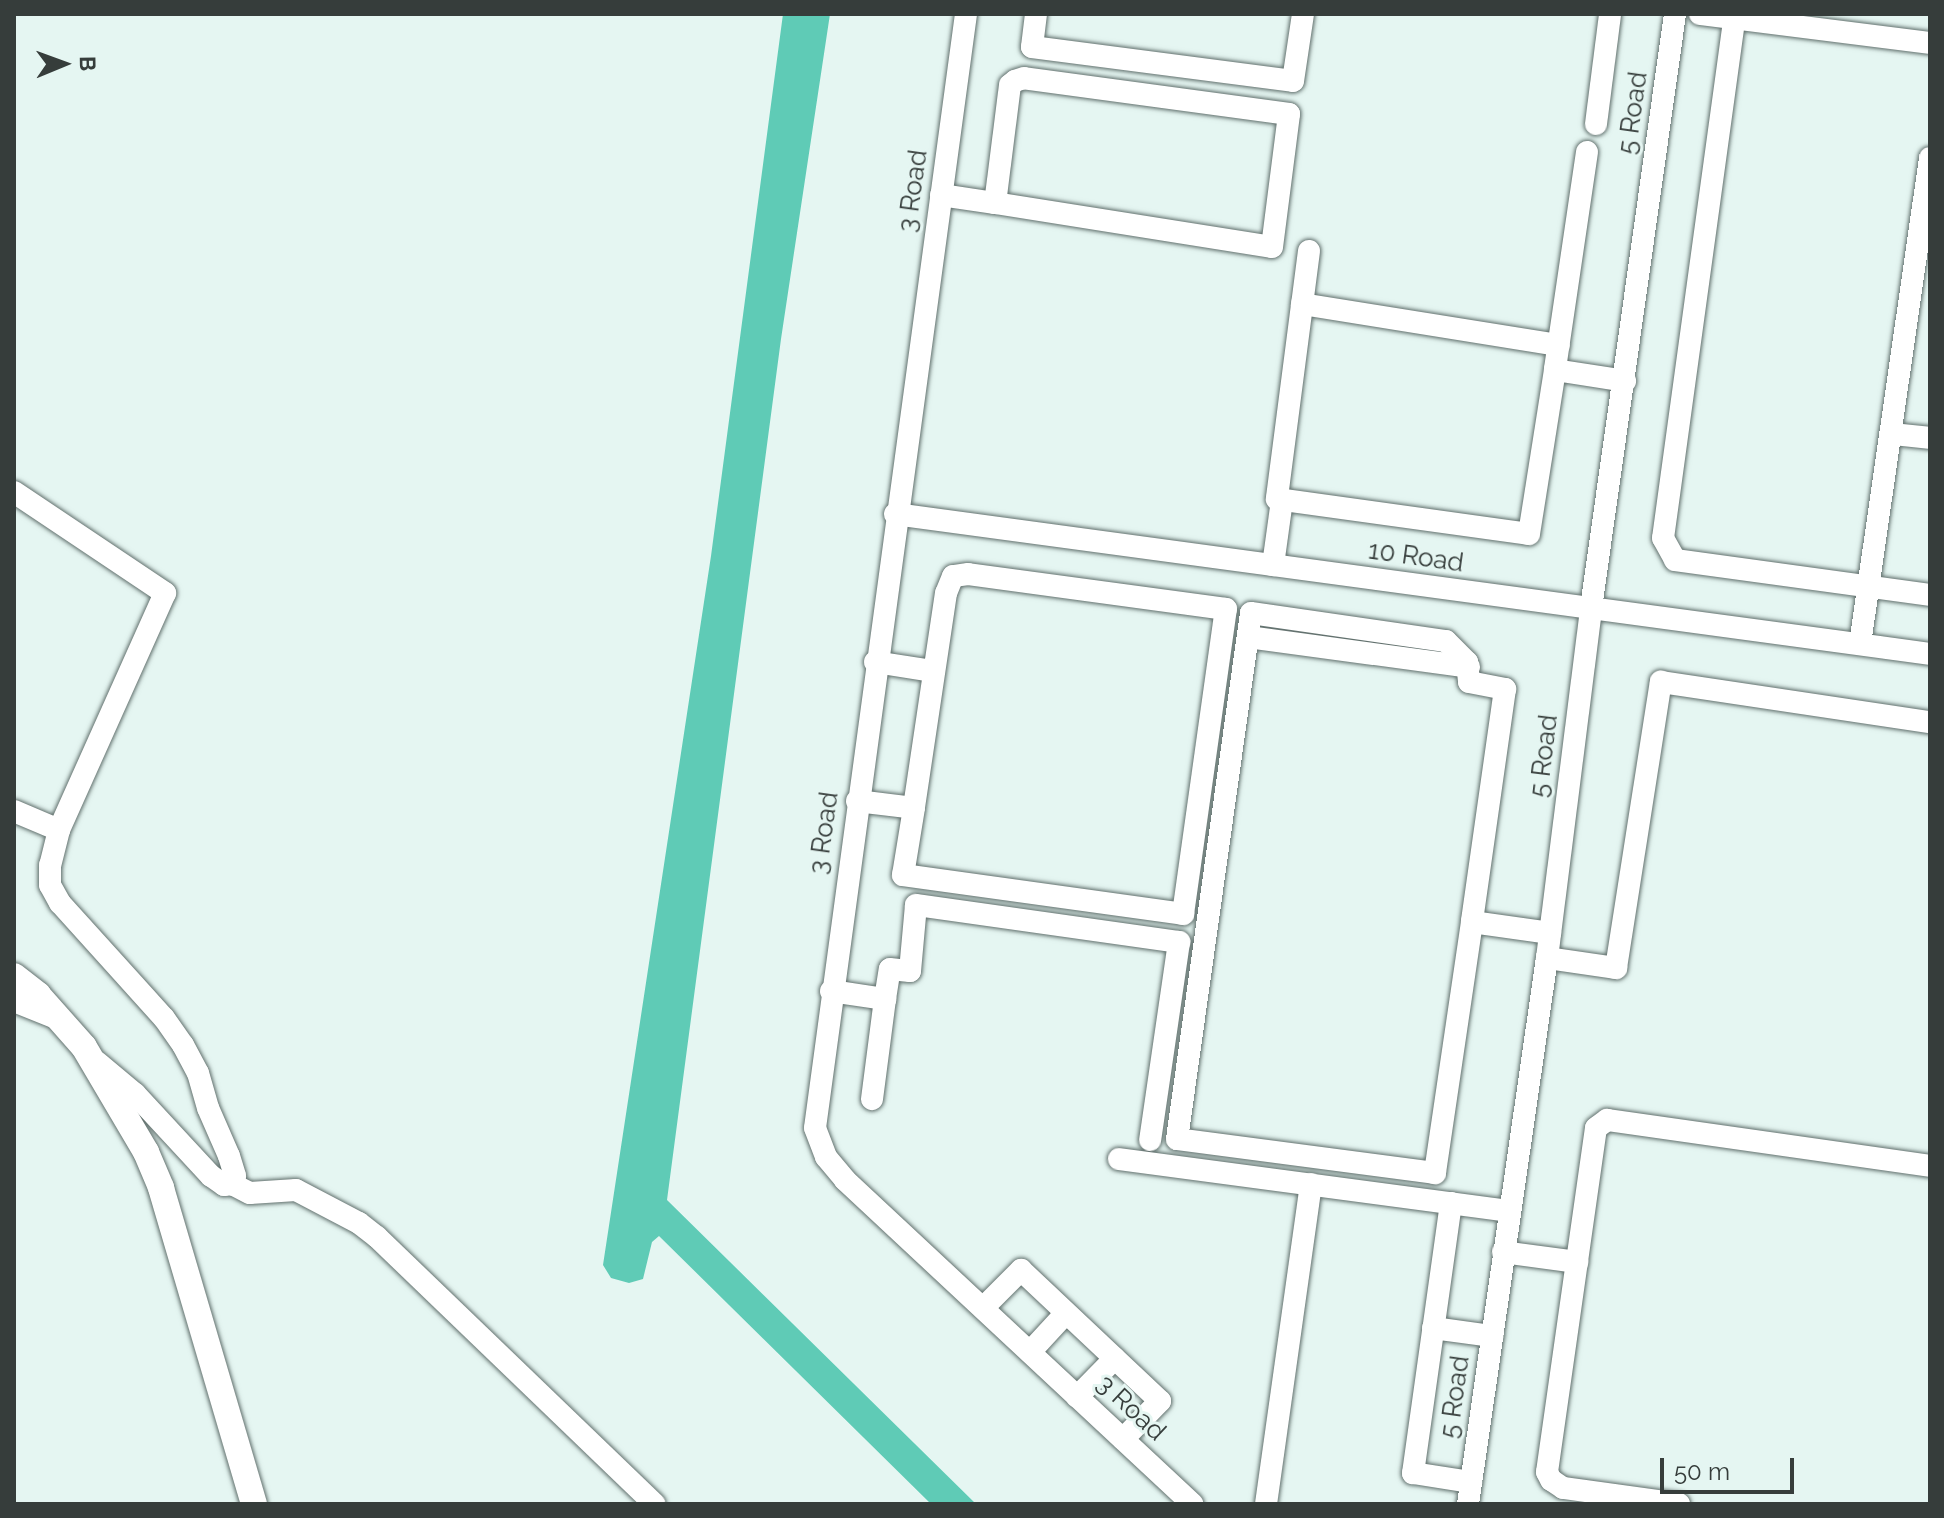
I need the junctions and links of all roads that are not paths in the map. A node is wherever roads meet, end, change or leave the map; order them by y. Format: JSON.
{"nodes":[{"id":1,"x":966,"y":14,"type":"edge"},
{"id":2,"x":1036,"y":14,"type":"edge"},
{"id":3,"x":1303,"y":14,"type":"edge"},
{"id":4,"x":1610,"y":14,"type":"edge"},
{"id":5,"x":1675,"y":14,"type":"edge"},
{"id":6,"x":1700,"y":14,"type":"edge"},
{"id":7,"x":1734,"y":16,"type":"edge"},
{"id":8,"x":1930,"y":43,"type":"edge"},
{"id":9,"x":1596,"y":124,"type":"dead end"},
{"id":10,"x":1587,"y":152,"type":"dead end"},
{"id":11,"x":1930,"y":158,"type":"edge"},
{"id":12,"x":941,"y":195,"type":"junction"},
{"id":13,"x":995,"y":203,"type":"junction"},
{"id":14,"x":1309,"y":251,"type":"dead end"},
{"id":15,"x":1302,"y":304,"type":"junction"},
{"id":16,"x":1559,"y":345,"type":"junction"},
{"id":17,"x":1555,"y":370,"type":"junction"},
{"id":18,"x":1625,"y":381,"type":"junction"},
{"id":19,"x":1893,"y":434,"type":"junction"},
{"id":20,"x":1930,"y":438,"type":"edge"},
{"id":21,"x":14,"y":492,"type":"edge"},
{"id":22,"x":1282,"y":500,"type":"junction"},
{"id":23,"x":895,"y":514,"type":"junction"},
{"id":24,"x":1273,"y":565,"type":"junction"},
{"id":25,"x":1868,"y":586,"type":"junction"},
{"id":26,"x":1930,"y":595,"type":"edge"},
{"id":27,"x":1591,"y":608,"type":"junction"},
{"id":28,"x":1364,"y":630,"type":"junction"},
{"id":29,"x":1248,"y":637,"type":"junction"},
{"id":30,"x":1860,"y":644,"type":"junction"},
{"id":31,"x":1361,"y":653,"type":"junction"},
{"id":32,"x":1930,"y":654,"type":"edge"},
{"id":33,"x":875,"y":662,"type":"junction"},
{"id":34,"x":1469,"y":667,"type":"junction"},
{"id":35,"x":933,"y":671,"type":"junction"},
{"id":36,"x":1930,"y":722,"type":"edge"},
{"id":37,"x":857,"y":801,"type":"junction"},
{"id":38,"x":914,"y":808,"type":"junction"},
{"id":39,"x":14,"y":811,"type":"edge"},
{"id":40,"x":59,"y":830,"type":"junction"},
{"id":41,"x":1472,"y":922,"type":"junction"},
{"id":42,"x":1550,"y":933,"type":"junction"},
{"id":43,"x":1547,"y":958,"type":"junction"},
{"id":44,"x":14,"y":976,"type":"edge"},
{"id":45,"x":831,"y":991,"type":"junction"},
{"id":46,"x":885,"y":999,"type":"junction"},
{"id":47,"x":14,"y":1001,"type":"edge"},
{"id":48,"x":61,"y":1021,"type":"junction"},
{"id":49,"x":89,"y":1055,"type":"junction"},
{"id":50,"x":872,"y":1099,"type":"dead end"},
{"id":51,"x":1150,"y":1140,"type":"dead end"},
{"id":52,"x":1119,"y":1159,"type":"dead end"},
{"id":53,"x":1930,"y":1166,"type":"edge"},
{"id":54,"x":232,"y":1184,"type":"junction"},
{"id":55,"x":1311,"y":1184,"type":"junction"},
{"id":56,"x":1451,"y":1203,"type":"junction"},
{"id":57,"x":1509,"y":1211,"type":"junction"},
{"id":58,"x":1503,"y":1252,"type":"junction"},
{"id":59,"x":1577,"y":1262,"type":"junction"},
{"id":60,"x":983,"y":1308,"type":"junction"},
{"id":61,"x":1066,"y":1313,"type":"junction"},
{"id":62,"x":1433,"y":1328,"type":"junction"},
{"id":63,"x":1492,"y":1336,"type":"junction"},
{"id":64,"x":1030,"y":1352,"type":"junction"},
{"id":65,"x":1115,"y":1358,"type":"junction"},
{"id":66,"x":1077,"y":1397,"type":"junction"},
{"id":67,"x":1123,"y":1439,"type":"junction"},
{"id":68,"x":1470,"y":1493,"type":"edge"},
{"id":69,"x":254,"y":1504,"type":"edge"},
{"id":70,"x":654,"y":1504,"type":"edge"},
{"id":71,"x":1192,"y":1504,"type":"edge"},
{"id":72,"x":1266,"y":1504,"type":"edge"},
{"id":73,"x":1679,"y":1504,"type":"edge"}],
"edges":[{"from":1,"to":12,"type":"street","name":"3 Road"},
{"from":2,"to":3,"type":"street"},
{"from":4,"to":9,"type":"street"},
{"from":5,"to":18,"type":"street","name":"5 Road"},
{"from":6,"to":7,"type":"street"},
{"from":7,"to":8,"type":"street"},
{"from":7,"to":25,"type":"street"},
{"from":10,"to":16,"type":"street"},
{"from":11,"to":19,"type":"street"},
{"from":12,"to":13,"type":"street"},
{"from":12,"to":23,"type":"street","name":"3 Road"},
{"from":13,"to":13,"type":"street"},
{"from":14,"to":15,"type":"street"},
{"from":15,"to":16,"type":"street"},
{"from":15,"to":22,"type":"street"},
{"from":16,"to":17,"type":"street"},
{"from":17,"to":18,"type":"street"},
{"from":17,"to":22,"type":"street"},
{"from":18,"to":27,"type":"street","name":"5 Road"},
{"from":19,"to":20,"type":"street"},
{"from":19,"to":25,"type":"street"},
{"from":21,"to":40,"type":"street"},
{"from":22,"to":24,"type":"street"},
{"from":23,"to":24,"type":"street","name":"10 Road"},
{"from":23,"to":33,"type":"street","name":"3 Road"},
{"from":24,"to":27,"type":"street","name":"10 Road"},
{"from":25,"to":26,"type":"street"},
{"from":25,"to":30,"type":"street"},
{"from":27,"to":30,"type":"street","name":"10 Road"},
{"from":27,"to":42,"type":"street","name":"5 Road"},
{"from":28,"to":29,"type":"street"},
{"from":28,"to":31,"type":"street"},
{"from":28,"to":34,"type":"street"},
{"from":29,"to":31,"type":"street"},
{"from":29,"to":41,"type":"street"},
{"from":30,"to":32,"type":"street","name":"10 Road"},
{"from":31,"to":34,"type":"street"},
{"from":33,"to":35,"type":"street"},
{"from":33,"to":37,"type":"street","name":"3 Road"},
{"from":34,"to":41,"type":"street"},
{"from":35,"to":38,"type":"street"},
{"from":35,"to":38,"type":"street"},
{"from":36,"to":43,"type":"street"},
{"from":37,"to":38,"type":"street"},
{"from":37,"to":45,"type":"street","name":"3 Road"},
{"from":39,"to":40,"type":"street"},
{"from":40,"to":54,"type":"street"},
{"from":41,"to":42,"type":"street"},
{"from":42,"to":43,"type":"street","name":"5 Road"},
{"from":43,"to":57,"type":"street","name":"5 Road"},
{"from":44,"to":48,"type":"main road"},
{"from":45,"to":46,"type":"street"},
{"from":45,"to":60,"type":"street","name":"3 Road"},
{"from":46,"to":50,"type":"street"},
{"from":46,"to":51,"type":"street"},
{"from":47,"to":48,"type":"street"},
{"from":48,"to":49,"type":"main road"},
{"from":49,"to":54,"type":"street"},
{"from":49,"to":69,"type":"main road"},
{"from":52,"to":55,"type":"street"},
{"from":53,"to":59,"type":"street"},
{"from":54,"to":70,"type":"street"},
{"from":55,"to":56,"type":"street"},
{"from":55,"to":72,"type":"street"},
{"from":56,"to":57,"type":"street"},
{"from":56,"to":62,"type":"street"},
{"from":57,"to":58,"type":"street","name":"5 Road"},
{"from":58,"to":59,"type":"street"},
{"from":58,"to":63,"type":"street","name":"5 Road"},
{"from":59,"to":73,"type":"street"},
{"from":60,"to":61,"type":"street"},
{"from":60,"to":64,"type":"street","name":"3 Road"},
{"from":61,"to":64,"type":"street"},
{"from":61,"to":65,"type":"street"},
{"from":62,"to":63,"type":"street"},
{"from":62,"to":68,"type":"street"},
{"from":63,"to":68,"type":"street","name":"5 Road"},
{"from":64,"to":66,"type":"street","name":"3 Road"},
{"from":65,"to":66,"type":"street"},
{"from":65,"to":67,"type":"street"},
{"from":66,"to":67,"type":"street","name":"3 Road"},
{"from":67,"to":71,"type":"street","name":"3 Road"}]}
